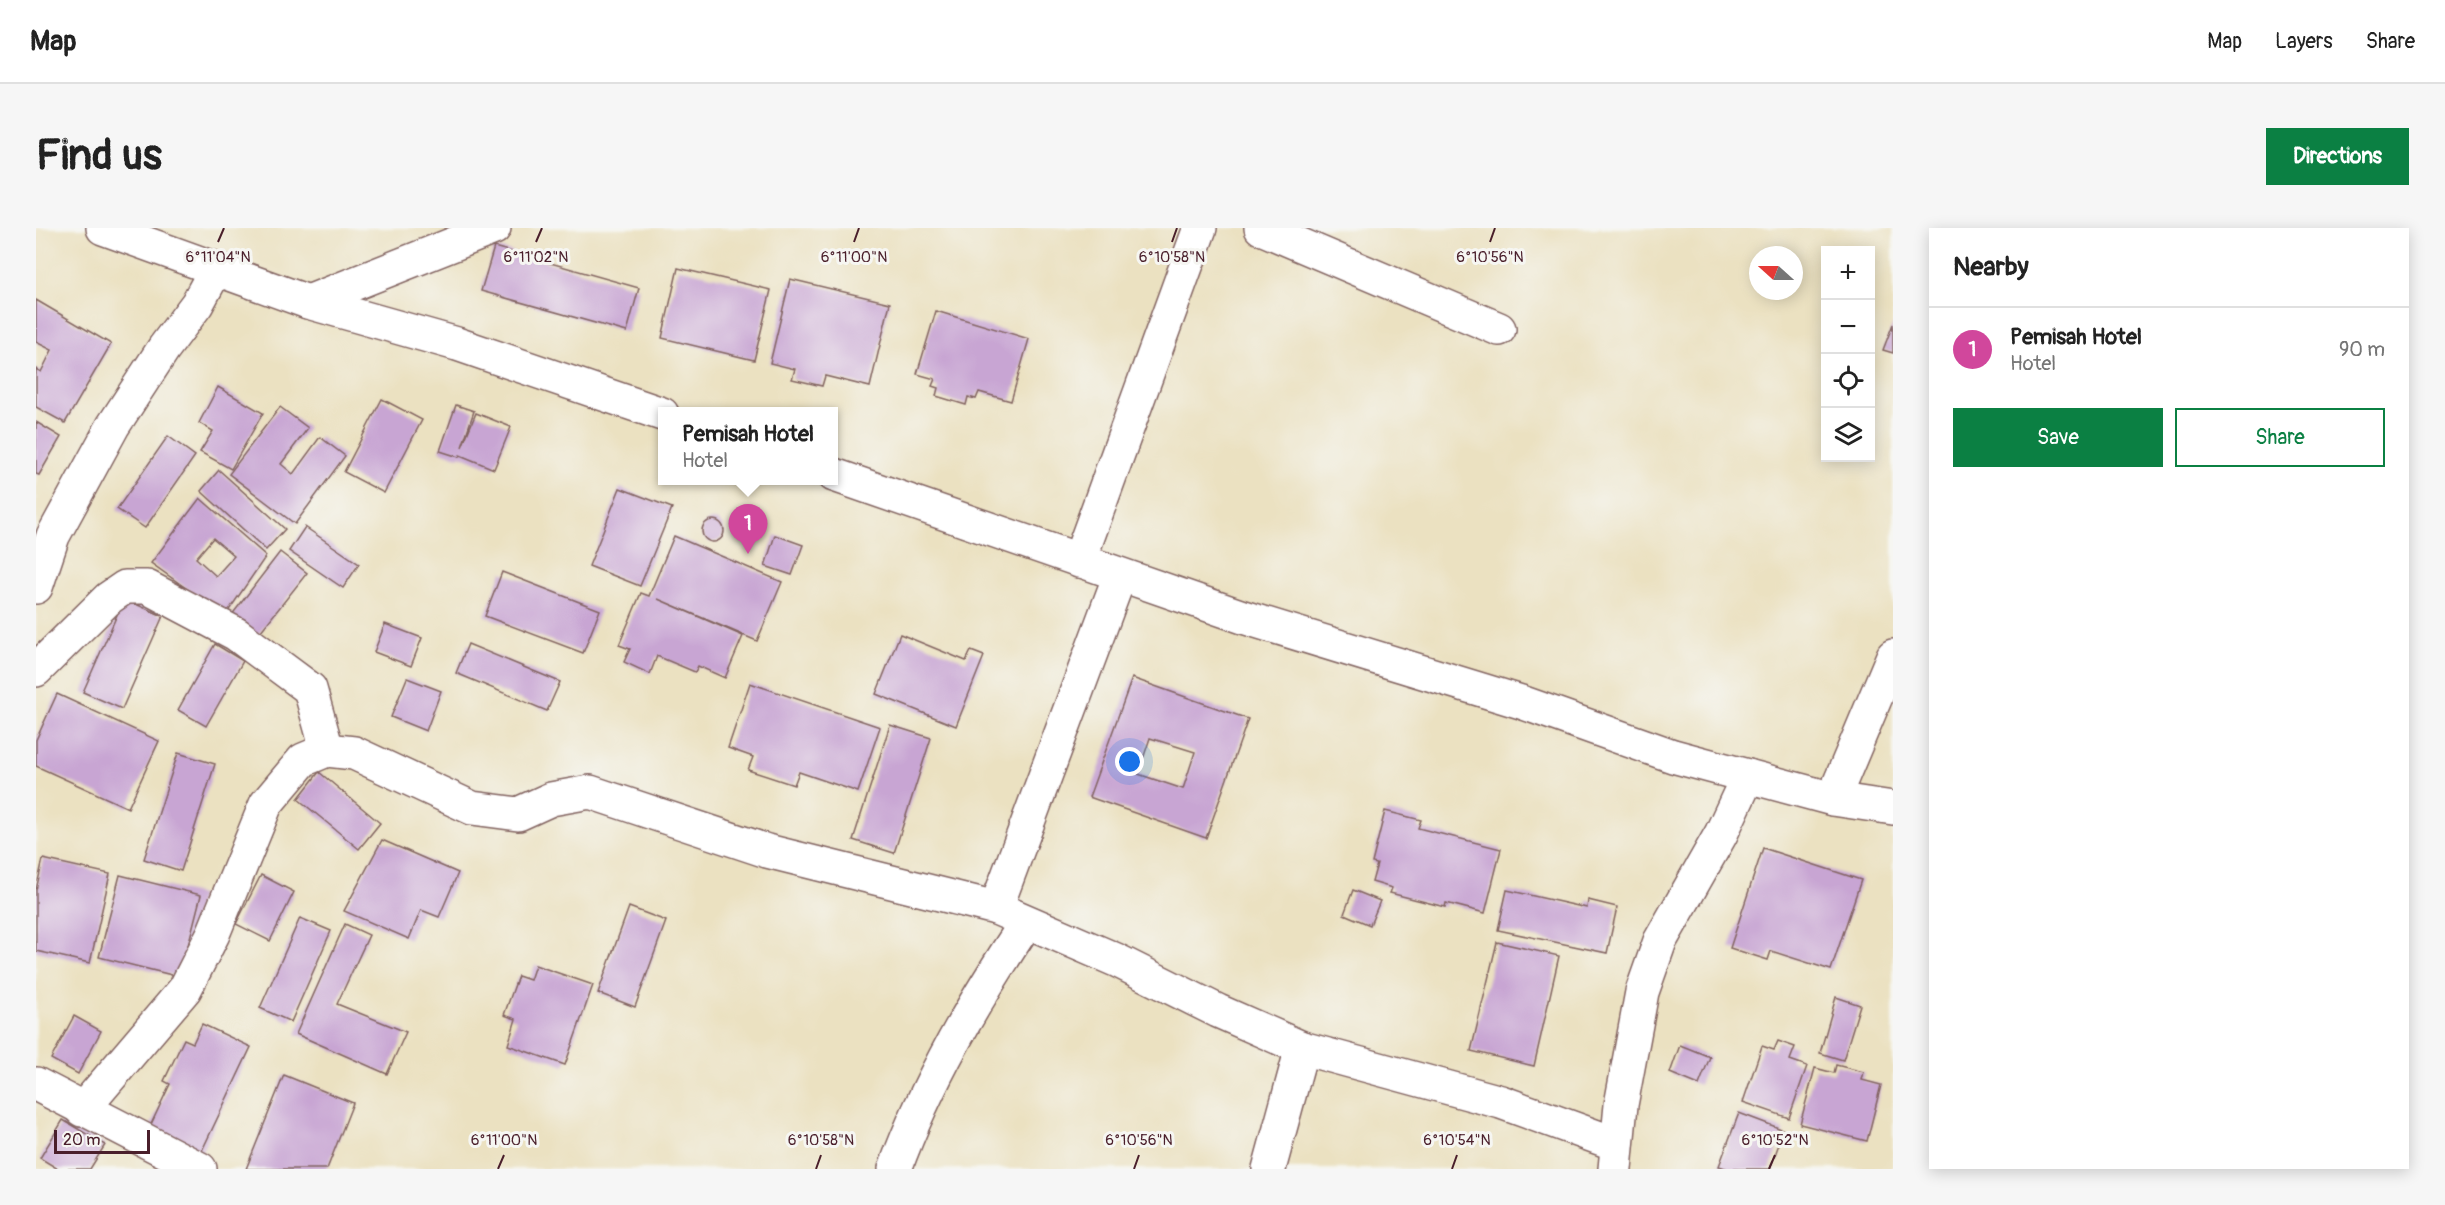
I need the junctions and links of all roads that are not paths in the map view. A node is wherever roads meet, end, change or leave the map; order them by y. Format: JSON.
{"nodes":[{"id":1,"x":103,"y":228,"type":"edge"},
{"id":2,"x":494,"y":228,"type":"edge"},
{"id":3,"x":1200,"y":228,"type":"edge"},
{"id":4,"x":1261,"y":228,"type":"edge"},
{"id":5,"x":216,"y":269,"type":"junction"},
{"id":6,"x":308,"y":302,"type":"junction"},
{"id":7,"x":1499,"y":329,"type":"dead end"},
{"id":8,"x":658,"y":412,"type":"edge"},
{"id":9,"x":838,"y":476,"type":"edge"},
{"id":10,"x":1079,"y":561,"type":"junction"},
{"id":11,"x":1120,"y":575,"type":"junction"},
{"id":12,"x":36,"y":587,"type":"edge"},
{"id":13,"x":1893,"y":656,"type":"edge"},
{"id":14,"x":36,"y":670,"type":"edge"},
{"id":15,"x":327,"y":750,"type":"junction"},
{"id":16,"x":1748,"y":776,"type":"junction"},
{"id":17,"x":1833,"y":799,"type":"junction"},
{"id":18,"x":1893,"y":808,"type":"edge"},
{"id":19,"x":996,"y":908,"type":"junction"},
{"id":20,"x":1026,"y":923,"type":"junction"},
{"id":21,"x":1302,"y":1048,"type":"junction"},
{"id":22,"x":36,"y":1084,"type":"edge"},
{"id":23,"x":82,"y":1110,"type":"junction"},
{"id":24,"x":1616,"y":1156,"type":"edge"},
{"id":25,"x":200,"y":1169,"type":"edge"},
{"id":26,"x":895,"y":1169,"type":"edge"},
{"id":27,"x":1269,"y":1169,"type":"edge"}],
"edges":[{"from":1,"to":5,"type":"street"},
{"from":2,"to":6,"type":"street"},
{"from":3,"to":10,"type":"street"},
{"from":4,"to":7,"type":"street"},
{"from":5,"to":6,"type":"street"},
{"from":5,"to":12,"type":"street"},
{"from":6,"to":8,"type":"street"},
{"from":9,"to":10,"type":"street"},
{"from":10,"to":11,"type":"street"},
{"from":11,"to":16,"type":"street"},
{"from":11,"to":19,"type":"street"},
{"from":13,"to":17,"type":"street"},
{"from":14,"to":15,"type":"street"},
{"from":15,"to":19,"type":"street"},
{"from":15,"to":23,"type":"street"},
{"from":16,"to":17,"type":"street"},
{"from":16,"to":24,"type":"street"},
{"from":17,"to":18,"type":"street"},
{"from":19,"to":20,"type":"street"},
{"from":20,"to":21,"type":"street"},
{"from":20,"to":26,"type":"street"},
{"from":21,"to":24,"type":"street"},
{"from":21,"to":27,"type":"street"},
{"from":22,"to":23,"type":"street"},
{"from":23,"to":25,"type":"street"}]}
